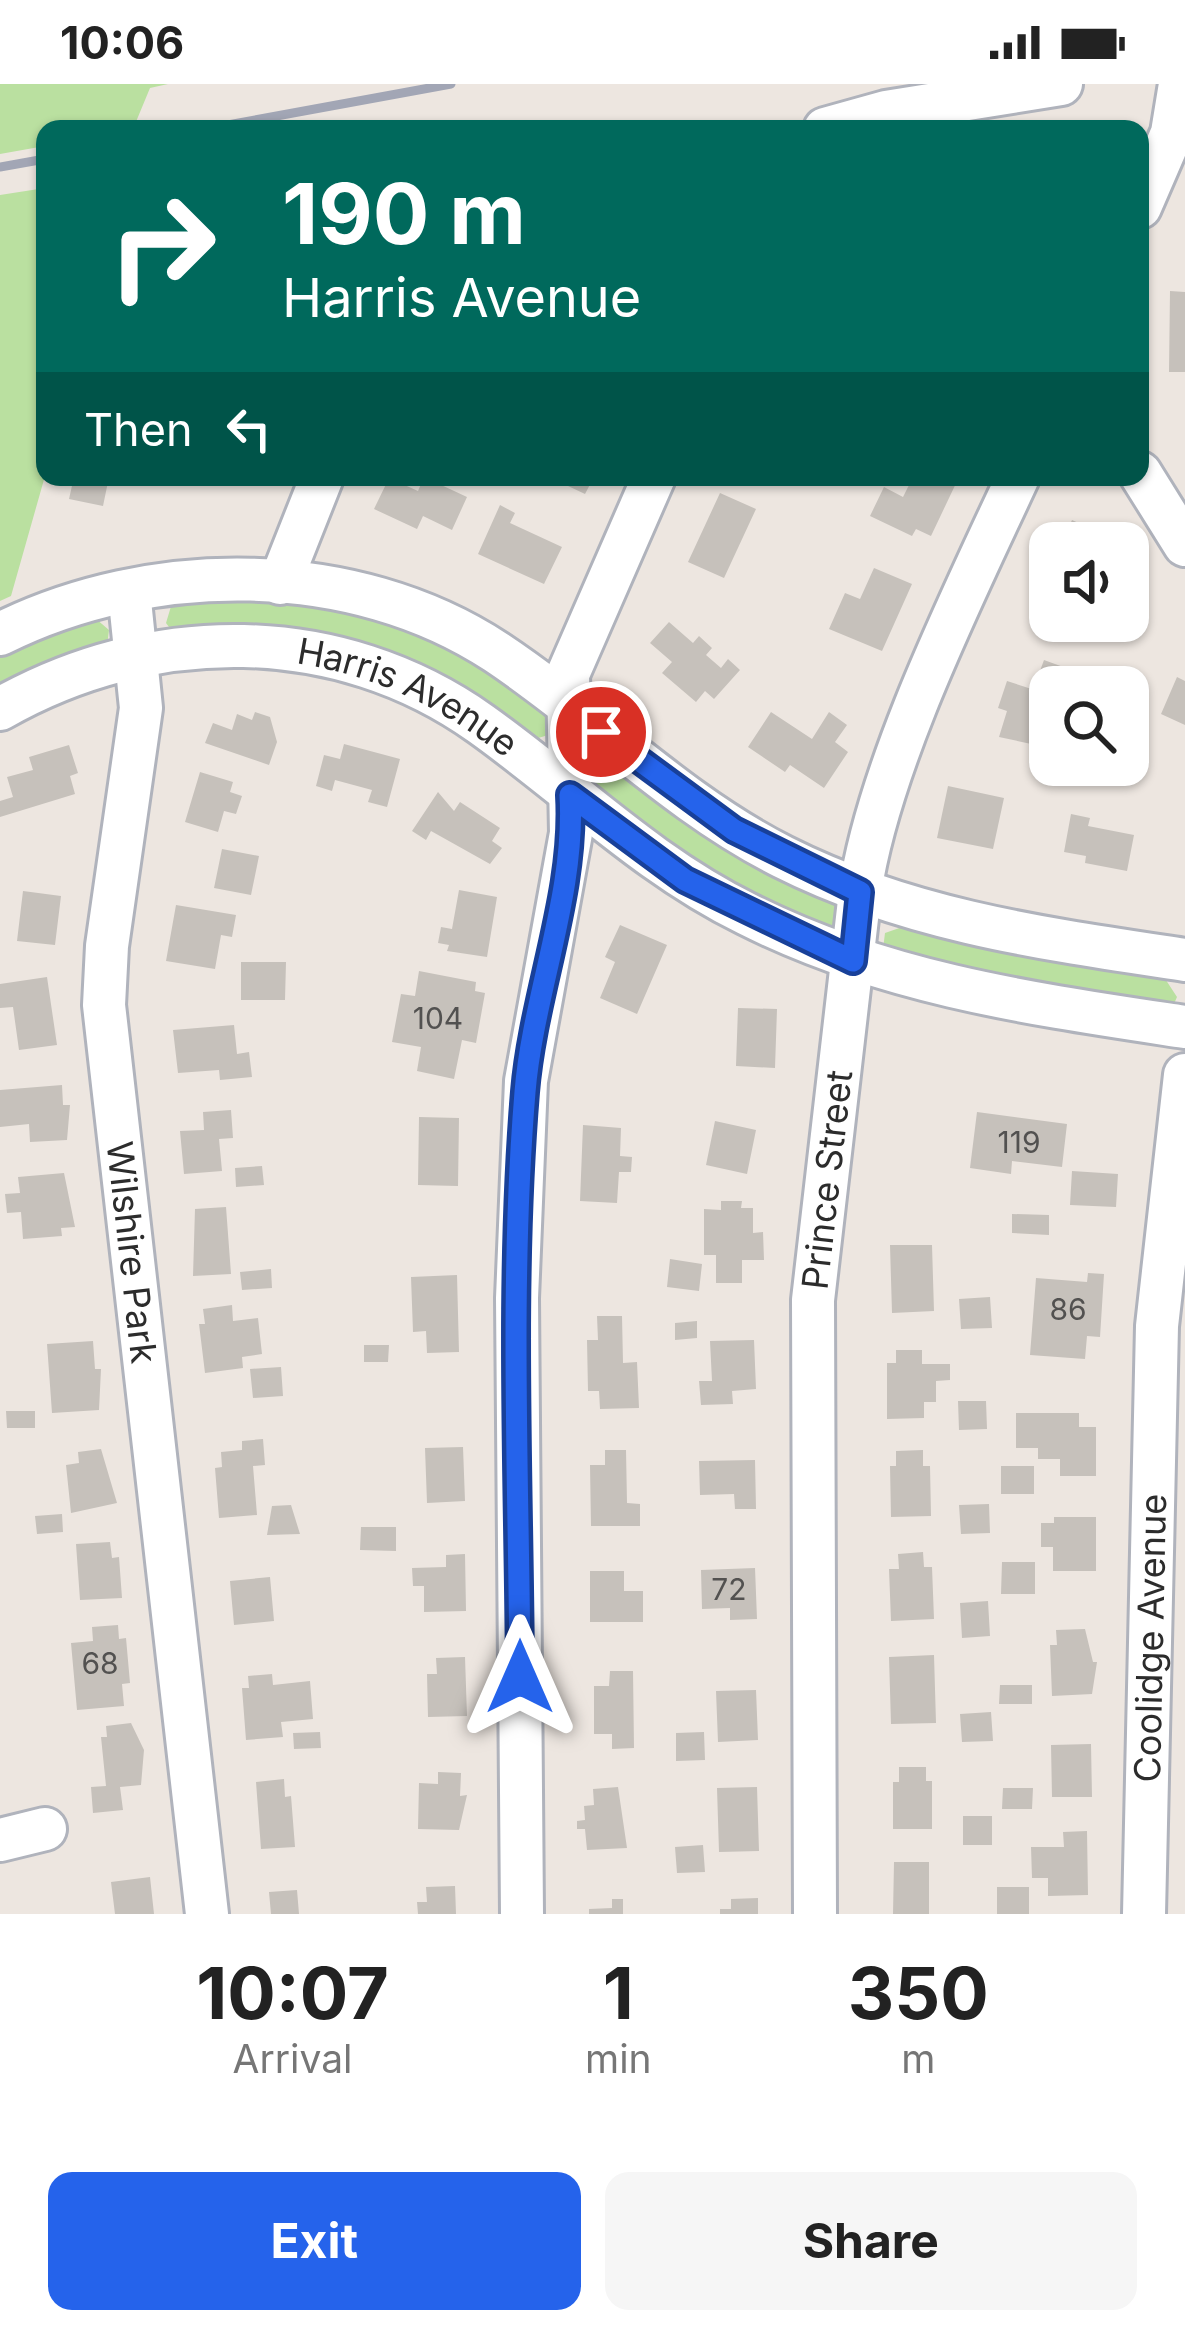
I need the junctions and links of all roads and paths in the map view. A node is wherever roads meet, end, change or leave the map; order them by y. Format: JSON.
{"nodes":[{"id":1,"x":1061,"y":84,"type":"edge"},
{"id":2,"x":1180,"y":84,"type":"edge"},
{"id":3,"x":857,"y":120,"type":"edge"},
{"id":4,"x":1149,"y":186,"type":"edge"},
{"id":5,"x":318,"y":486,"type":"edge"},
{"id":6,"x":650,"y":486,"type":"edge"},
{"id":7,"x":1014,"y":486,"type":"edge"},
{"id":8,"x":1149,"y":486,"type":"edge"},
{"id":9,"x":1185,"y":545,"type":"edge"},
{"id":10,"x":280,"y":583,"type":"junction"},
{"id":11,"x":129,"y":591,"type":"junction"},
{"id":12,"x":0,"y":634,"type":"edge"},
{"id":13,"x":139,"y":656,"type":"junction"},
{"id":14,"x":566,"y":705,"type":"junction"},
{"id":15,"x":0,"y":709,"type":"edge"},
{"id":16,"x":570,"y":795,"type":"junction"},
{"id":17,"x":860,"y":892,"type":"junction"},
{"id":18,"x":1185,"y":960,"type":"edge"},
{"id":19,"x":853,"y":961,"type":"junction"},
{"id":20,"x":1185,"y":1028,"type":"edge"},
{"id":21,"x":1185,"y":1076,"type":"edge"},
{"id":22,"x":45,"y":1829,"type":"dead end"},
{"id":23,"x":0,"y":1840,"type":"edge"},
{"id":24,"x":207,"y":1914,"type":"edge"},
{"id":25,"x":522,"y":1914,"type":"edge"},
{"id":26,"x":815,"y":1914,"type":"edge"},
{"id":27,"x":1144,"y":1914,"type":"edge"}],
"edges":[{"from":1,"to":3,"type":"street"},
{"from":2,"to":4,"type":"street"},
{"from":5,"to":10,"type":"street"},
{"from":6,"to":14,"type":"street"},
{"from":7,"to":17,"type":"street","name":"Prince Street"},
{"from":8,"to":9,"type":"street"},
{"from":10,"to":11,"type":"street","name":"Harris Avenue"},
{"from":10,"to":14,"type":"street","name":"Harris Avenue"},
{"from":11,"to":12,"type":"street","name":"Harris Avenue"},
{"from":11,"to":13,"type":"street","name":"Wilshire Park"},
{"from":13,"to":15,"type":"street","name":"Harris Avenue"},
{"from":13,"to":16,"type":"street","name":"Harris Avenue"},
{"from":13,"to":24,"type":"street","name":"Wilshire Park"},
{"from":14,"to":16,"type":"street"},
{"from":14,"to":17,"type":"street","name":"Harris Avenue"},
{"from":16,"to":19,"type":"street","name":"Harris Avenue"},
{"from":16,"to":25,"type":"street"},
{"from":17,"to":18,"type":"street","name":"Harris Avenue"},
{"from":17,"to":19,"type":"street","name":"Prince Street"},
{"from":19,"to":20,"type":"street","name":"Harris Avenue"},
{"from":19,"to":26,"type":"street","name":"Prince Street"},
{"from":21,"to":27,"type":"street","name":"Coolidge Avenue"},
{"from":22,"to":23,"type":"street"}]}
